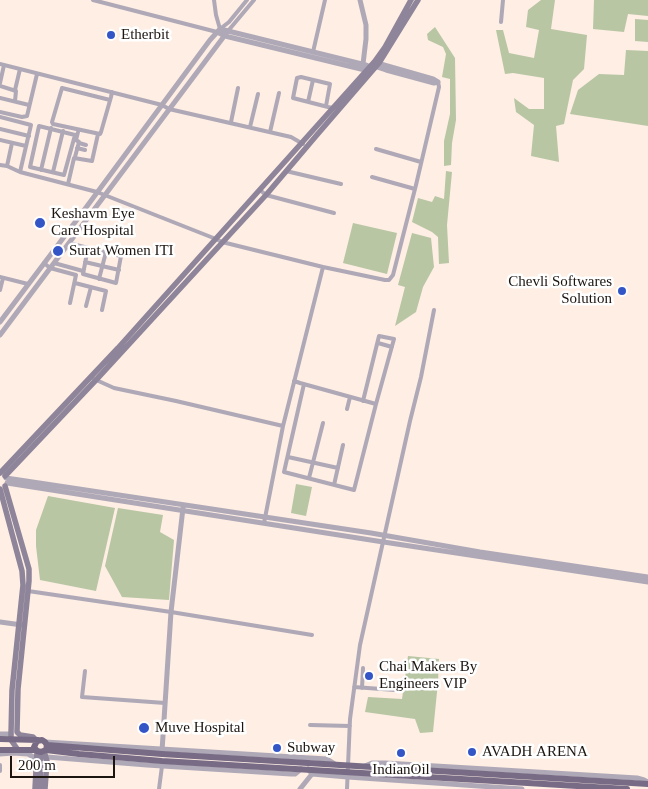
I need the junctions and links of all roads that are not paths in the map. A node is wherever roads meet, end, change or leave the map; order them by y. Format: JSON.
{"nodes":[{"id":1,"x":93,"y":0,"type":"edge"},
{"id":2,"x":214,"y":0,"type":"edge"},
{"id":3,"x":248,"y":0,"type":"edge"},
{"id":4,"x":254,"y":0,"type":"edge"},
{"id":5,"x":325,"y":0,"type":"edge"},
{"id":6,"x":360,"y":0,"type":"edge"},
{"id":7,"x":412,"y":0,"type":"edge"},
{"id":8,"x":418,"y":0,"type":"edge"},
{"id":9,"x":503,"y":0,"type":"edge"},
{"id":10,"x":501,"y":22,"type":"dead end"},
{"id":11,"x":218,"y":30,"type":"junction"},
{"id":12,"x":227,"y":34,"type":"junction"},
{"id":13,"x":313,"y":52,"type":"junction"},
{"id":14,"x":363,"y":64,"type":"junction"},
{"id":15,"x":2,"y":65,"type":"edge"},
{"id":16,"x":373,"y":67,"type":"junction"},
{"id":17,"x":20,"y":69,"type":"junction"},
{"id":18,"x":37,"y":74,"type":"junction"},
{"id":19,"x":313,"y":80,"type":"junction"},
{"id":20,"x":438,"y":82,"type":"joint"},
{"id":21,"x":0,"y":85,"type":"edge"},
{"id":22,"x":84,"y":85,"type":"junction"},
{"id":23,"x":89,"y":86,"type":"junction"},
{"id":24,"x":238,"y":88,"type":"dead end"},
{"id":25,"x":15,"y":90,"type":"junction"},
{"id":26,"x":112,"y":92,"type":"junction"},
{"id":27,"x":279,"y":93,"type":"dead end"},
{"id":28,"x":84,"y":94,"type":"junction"},
{"id":29,"x":258,"y":94,"type":"dead end"},
{"id":30,"x":0,"y":98,"type":"edge"},
{"id":31,"x":110,"y":100,"type":"junction"},
{"id":32,"x":14,"y":101,"type":"junction"},
{"id":33,"x":308,"y":102,"type":"junction"},
{"id":34,"x":29,"y":105,"type":"junction"},
{"id":35,"x":162,"y":105,"type":"junction"},
{"id":36,"x":326,"y":106,"type":"junction"},
{"id":37,"x":333,"y":108,"type":"junction"},
{"id":38,"x":169,"y":109,"type":"junction"},
{"id":39,"x":0,"y":112,"type":"edge"},
{"id":40,"x":0,"y":117,"type":"edge"},
{"id":41,"x":10,"y":119,"type":"junction"},
{"id":42,"x":231,"y":122,"type":"junction"},
{"id":43,"x":250,"y":127,"type":"junction"},
{"id":44,"x":50,"y":128,"type":"junction"},
{"id":45,"x":0,"y":129,"type":"edge"},
{"id":46,"x":7,"y":130,"type":"junction"},
{"id":47,"x":63,"y":131,"type":"junction"},
{"id":48,"x":78,"y":132,"type":"dead end"},
{"id":49,"x":270,"y":132,"type":"junction"},
{"id":50,"x":98,"y":134,"type":"junction"},
{"id":51,"x":29,"y":136,"type":"junction"},
{"id":52,"x":0,"y":140,"type":"edge"},
{"id":53,"x":35,"y":141,"type":"junction"},
{"id":54,"x":12,"y":143,"type":"junction"},
{"id":55,"x":47,"y":144,"type":"junction"},
{"id":56,"x":304,"y":145,"type":"junction"},
{"id":57,"x":26,"y":146,"type":"junction"},
{"id":58,"x":78,"y":146,"type":"junction"},
{"id":59,"x":59,"y":147,"type":"junction"},
{"id":60,"x":34,"y":148,"type":"junction"},
{"id":61,"x":86,"y":148,"type":"dead end"},
{"id":62,"x":376,"y":149,"type":"dead end"},
{"id":63,"x":46,"y":150,"type":"junction"},
{"id":64,"x":71,"y":150,"type":"junction"},
{"id":65,"x":58,"y":153,"type":"junction"},
{"id":66,"x":70,"y":156,"type":"junction"},
{"id":67,"x":75,"y":158,"type":"junction"},
{"id":68,"x":421,"y":162,"type":"junction"},
{"id":69,"x":0,"y":165,"type":"edge"},
{"id":70,"x":7,"y":166,"type":"junction"},
{"id":71,"x":47,"y":171,"type":"junction"},
{"id":72,"x":286,"y":171,"type":"junction"},
{"id":73,"x":20,"y":172,"type":"junction"},
{"id":74,"x":372,"y":178,"type":"dead end"},
{"id":75,"x":46,"y":179,"type":"junction"},
{"id":76,"x":68,"y":184,"type":"junction"},
{"id":77,"x":341,"y":184,"type":"dead end"},
{"id":78,"x":415,"y":189,"type":"junction"},
{"id":79,"x":260,"y":190,"type":"junction"},
{"id":80,"x":97,"y":192,"type":"junction"},
{"id":81,"x":105,"y":195,"type":"junction"},
{"id":82,"x":266,"y":195,"type":"junction"},
{"id":83,"x":334,"y":213,"type":"dead end"},
{"id":84,"x":79,"y":217,"type":"junction"},
{"id":85,"x":85,"y":221,"type":"junction"},
{"id":86,"x":216,"y":239,"type":"junction"},
{"id":87,"x":222,"y":242,"type":"junction"},
{"id":88,"x":68,"y":243,"type":"junction"},
{"id":89,"x":88,"y":248,"type":"junction"},
{"id":90,"x":106,"y":252,"type":"junction"},
{"id":91,"x":85,"y":262,"type":"junction"},
{"id":92,"x":44,"y":263,"type":"junction"},
{"id":93,"x":52,"y":265,"type":"junction"},
{"id":94,"x":102,"y":266,"type":"junction"},
{"id":95,"x":323,"y":267,"type":"junction"},
{"id":96,"x":119,"y":270,"type":"junction"},
{"id":97,"x":83,"y":271,"type":"junction"},
{"id":98,"x":1,"y":278,"type":"edge"},
{"id":99,"x":99,"y":279,"type":"junction"},
{"id":100,"x":75,"y":282,"type":"junction"},
{"id":101,"x":28,"y":284,"type":"junction"},
{"id":102,"x":91,"y":287,"type":"junction"},
{"id":103,"x":0,"y":290,"type":"edge"},
{"id":104,"x":70,"y":303,"type":"dead end"},
{"id":105,"x":86,"y":306,"type":"dead end"},
{"id":106,"x":102,"y":310,"type":"dead end"},
{"id":107,"x":434,"y":310,"type":"dead end"},
{"id":108,"x":0,"y":322,"type":"edge"},
{"id":109,"x":0,"y":335,"type":"edge"},
{"id":110,"x":378,"y":343,"type":"junction"},
{"id":111,"x":392,"y":347,"type":"junction"},
{"id":112,"x":93,"y":379,"type":"junction"},
{"id":113,"x":294,"y":381,"type":"junction"},
{"id":114,"x":304,"y":384,"type":"junction"},
{"id":115,"x":350,"y":397,"type":"junction"},
{"id":116,"x":363,"y":401,"type":"junction"},
{"id":117,"x":376,"y":404,"type":"junction"},
{"id":118,"x":347,"y":408,"type":"dead end"},
{"id":119,"x":323,"y":424,"type":"dead end"},
{"id":120,"x":283,"y":426,"type":"junction"},
{"id":121,"x":279,"y":443,"type":"junction"},
{"id":122,"x":290,"y":445,"type":"junction"},
{"id":123,"x":343,"y":445,"type":"dead end"},
{"id":124,"x":288,"y":457,"type":"junction"},
{"id":125,"x":313,"y":463,"type":"junction"},
{"id":126,"x":338,"y":468,"type":"junction"},
{"id":127,"x":309,"y":478,"type":"junction"},
{"id":128,"x":3,"y":481,"type":"edge"},
{"id":129,"x":334,"y":485,"type":"junction"},
{"id":130,"x":184,"y":504,"type":"junction"},
{"id":131,"x":183,"y":511,"type":"junction"},
{"id":132,"x":265,"y":517,"type":"junction"},
{"id":133,"x":264,"y":523,"type":"junction"},
{"id":134,"x":384,"y":535,"type":"junction"},
{"id":135,"x":383,"y":542,"type":"junction"},
{"id":136,"x":648,"y":577,"type":"edge"},
{"id":137,"x":648,"y":582,"type":"edge"},
{"id":138,"x":28,"y":591,"type":"junction"},
{"id":139,"x":171,"y":612,"type":"junction"},
{"id":140,"x":0,"y":622,"type":"edge"},
{"id":141,"x":22,"y":625,"type":"junction"},
{"id":142,"x":312,"y":635,"type":"dead end"},
{"id":143,"x":363,"y":668,"type":"dead end"},
{"id":144,"x":85,"y":671,"type":"dead end"},
{"id":145,"x":354,"y":687,"type":"junction"},
{"id":146,"x":362,"y":688,"type":"junction"},
{"id":147,"x":395,"y":690,"type":"dead end"},
{"id":148,"x":165,"y":703,"type":"junction"},
{"id":149,"x":310,"y":724,"type":"dead end"},
{"id":150,"x":350,"y":726,"type":"junction"},
{"id":151,"x":0,"y":734,"type":"edge"},
{"id":152,"x":11,"y":737,"type":"junction"},
{"id":153,"x":0,"y":739,"type":"edge"},
{"id":154,"x":42,"y":748,"type":"junction"},
{"id":155,"x":18,"y":750,"type":"junction"},
{"id":156,"x":0,"y":752,"type":"edge"},
{"id":157,"x":162,"y":758,"type":"junction"},
{"id":158,"x":37,"y":760,"type":"junction"},
{"id":159,"x":0,"y":764,"type":"edge"},
{"id":160,"x":0,"y":771,"type":"edge"},
{"id":161,"x":348,"y":771,"type":"junction"},
{"id":162,"x":310,"y":772,"type":"junction"},
{"id":163,"x":504,"y":781,"type":"edge"},
{"id":164,"x":648,"y":783,"type":"edge"},
{"id":165,"x":35,"y":789,"type":"edge"},
{"id":166,"x":40,"y":789,"type":"edge"},
{"id":167,"x":45,"y":789,"type":"edge"},
{"id":168,"x":159,"y":789,"type":"edge"},
{"id":169,"x":300,"y":789,"type":"edge"},
{"id":170,"x":347,"y":789,"type":"edge"},
{"id":171,"x":522,"y":789,"type":"edge"},
{"id":172,"x":628,"y":789,"type":"edge"}],
"edges":[{"from":1,"to":11,"type":"street"},
{"from":2,"to":11,"type":"street"},
{"from":3,"to":11,"type":"street"},
{"from":4,"to":12,"type":"street"},
{"from":5,"to":13,"type":"street"},
{"from":6,"to":14,"type":"street"},
{"from":7,"to":16,"type":"main road"},
{"from":8,"to":16,"type":"main road"},
{"from":9,"to":10,"type":"street"},
{"from":11,"to":12,"type":"street"},
{"from":11,"to":35,"type":"street"},
{"from":12,"to":13,"type":"street"},
{"from":12,"to":16,"type":"street"},
{"from":12,"to":38,"type":"street"},
{"from":13,"to":14,"type":"street"},
{"from":14,"to":16,"type":"street"},
{"from":15,"to":17,"type":"street"},
{"from":15,"to":21,"type":"street"},
{"from":16,"to":20,"type":"street"},
{"from":16,"to":37,"type":"main road"},
{"from":16,"to":56,"type":"main road"},
{"from":17,"to":18,"type":"street"},
{"from":17,"to":25,"type":"street"},
{"from":18,"to":22,"type":"street"},
{"from":18,"to":34,"type":"street"},
{"from":19,"to":33,"type":"street"},
{"from":19,"to":33,"type":"street"},
{"from":19,"to":36,"type":"street"},
{"from":20,"to":68,"type":"street"},
{"from":21,"to":25,"type":"street"},
{"from":22,"to":23,"type":"street"},
{"from":22,"to":28,"type":"street"},
{"from":23,"to":26,"type":"street"},
{"from":23,"to":28,"type":"street"},
{"from":24,"to":42,"type":"street"},
{"from":25,"to":32,"type":"street"},
{"from":26,"to":31,"type":"street"},
{"from":26,"to":35,"type":"street"},
{"from":27,"to":49,"type":"street"},
{"from":28,"to":31,"type":"street"},
{"from":28,"to":50,"type":"street"},
{"from":29,"to":43,"type":"street"},
{"from":30,"to":32,"type":"street"},
{"from":31,"to":50,"type":"street"},
{"from":32,"to":34,"type":"street"},
{"from":33,"to":36,"type":"street"},
{"from":34,"to":39,"type":"street"},
{"from":35,"to":38,"type":"street"},
{"from":35,"to":80,"type":"street"},
{"from":36,"to":37,"type":"street"},
{"from":37,"to":56,"type":"main road"},
{"from":38,"to":42,"type":"street"},
{"from":38,"to":81,"type":"street"},
{"from":40,"to":41,"type":"street"},
{"from":41,"to":46,"type":"street"},
{"from":41,"to":51,"type":"street"},
{"from":42,"to":43,"type":"street"},
{"from":43,"to":49,"type":"street"},
{"from":44,"to":47,"type":"street"},
{"from":44,"to":53,"type":"street"},
{"from":44,"to":55,"type":"street"},
{"from":45,"to":46,"type":"street"},
{"from":46,"to":51,"type":"street"},
{"from":47,"to":59,"type":"street"},
{"from":47,"to":64,"type":"street"},
{"from":48,"to":58,"type":"street"},
{"from":49,"to":56,"type":"street"},
{"from":50,"to":67,"type":"street"},
{"from":51,"to":57,"type":"street"},
{"from":52,"to":54,"type":"street"},
{"from":53,"to":55,"type":"street"},
{"from":53,"to":60,"type":"street"},
{"from":54,"to":57,"type":"street"},
{"from":54,"to":70,"type":"street"},
{"from":55,"to":63,"type":"street"},
{"from":56,"to":72,"type":"main road"},
{"from":56,"to":79,"type":"main road"},
{"from":57,"to":73,"type":"street"},
{"from":58,"to":61,"type":"street"},
{"from":58,"to":67,"type":"street"},
{"from":59,"to":64,"type":"street"},
{"from":59,"to":65,"type":"street"},
{"from":60,"to":63,"type":"street"},
{"from":60,"to":71,"type":"street"},
{"from":62,"to":68,"type":"street"},
{"from":63,"to":71,"type":"street"},
{"from":64,"to":66,"type":"street"},
{"from":65,"to":66,"type":"street"},
{"from":65,"to":71,"type":"street"},
{"from":66,"to":71,"type":"street"},
{"from":67,"to":76,"type":"street"},
{"from":68,"to":78,"type":"street"},
{"from":69,"to":70,"type":"street"},
{"from":70,"to":73,"type":"street"},
{"from":71,"to":75,"type":"street"},
{"from":72,"to":77,"type":"street"},
{"from":72,"to":82,"type":"main road"},
{"from":73,"to":75,"type":"street"},
{"from":74,"to":78,"type":"street"},
{"from":75,"to":76,"type":"street"},
{"from":76,"to":80,"type":"street"},
{"from":78,"to":95,"type":"street"},
{"from":79,"to":82,"type":"street"},
{"from":79,"to":86,"type":"main road"},
{"from":80,"to":81,"type":"street"},
{"from":80,"to":84,"type":"street"},
{"from":81,"to":85,"type":"street"},
{"from":81,"to":86,"type":"street"},
{"from":82,"to":83,"type":"street"},
{"from":82,"to":87,"type":"main road"},
{"from":84,"to":85,"type":"street"},
{"from":84,"to":92,"type":"street"},
{"from":85,"to":88,"type":"street"},
{"from":86,"to":87,"type":"street"},
{"from":86,"to":112,"type":"main road"},
{"from":87,"to":95,"type":"street"},
{"from":87,"to":112,"type":"main road"},
{"from":88,"to":89,"type":"street"},
{"from":88,"to":93,"type":"street"},
{"from":89,"to":90,"type":"street"},
{"from":89,"to":91,"type":"street"},
{"from":90,"to":94,"type":"street"},
{"from":90,"to":96,"type":"street"},
{"from":91,"to":94,"type":"street"},
{"from":91,"to":97,"type":"street"},
{"from":92,"to":93,"type":"street"},
{"from":92,"to":101,"type":"street"},
{"from":93,"to":97,"type":"street"},
{"from":93,"to":100,"type":"street"},
{"from":93,"to":109,"type":"street"},
{"from":94,"to":96,"type":"street"},
{"from":94,"to":99,"type":"street"},
{"from":95,"to":113,"type":"street"},
{"from":96,"to":99,"type":"street"},
{"from":97,"to":99,"type":"street"},
{"from":98,"to":101,"type":"street"},
{"from":98,"to":103,"type":"street"},
{"from":100,"to":102,"type":"street"},
{"from":100,"to":104,"type":"street"},
{"from":101,"to":108,"type":"street"},
{"from":102,"to":105,"type":"street"},
{"from":102,"to":106,"type":"street"},
{"from":107,"to":134,"type":"street"},
{"from":110,"to":111,"type":"street"},
{"from":110,"to":111,"type":"street"},
{"from":110,"to":116,"type":"street"},
{"from":111,"to":117,"type":"street"},
{"from":112,"to":120,"type":"street"},
{"from":112,"to":128,"type":"main road"},
{"from":113,"to":114,"type":"street"},
{"from":113,"to":120,"type":"street"},
{"from":114,"to":115,"type":"street"},
{"from":114,"to":122,"type":"street"},
{"from":115,"to":116,"type":"street"},
{"from":115,"to":118,"type":"street"},
{"from":116,"to":117,"type":"street"},
{"from":117,"to":129,"type":"street"},
{"from":119,"to":125,"type":"street"},
{"from":120,"to":121,"type":"street"},
{"from":121,"to":122,"type":"street"},
{"from":121,"to":132,"type":"street"},
{"from":122,"to":124,"type":"street"},
{"from":123,"to":126,"type":"street"},
{"from":124,"to":125,"type":"street"},
{"from":124,"to":127,"type":"street"},
{"from":125,"to":126,"type":"street"},
{"from":125,"to":127,"type":"street"},
{"from":126,"to":129,"type":"street"},
{"from":127,"to":129,"type":"street"},
{"from":128,"to":130,"type":"street"},
{"from":128,"to":131,"type":"street"},
{"from":128,"to":138,"type":"main road"},
{"from":128,"to":141,"type":"main road"},
{"from":130,"to":131,"type":"street"},
{"from":130,"to":132,"type":"street"},
{"from":131,"to":133,"type":"street"},
{"from":131,"to":139,"type":"street"},
{"from":132,"to":133,"type":"street"},
{"from":132,"to":134,"type":"street"},
{"from":133,"to":135,"type":"street"},
{"from":134,"to":135,"type":"street"},
{"from":134,"to":136,"type":"street"},
{"from":135,"to":137,"type":"street"},
{"from":135,"to":145,"type":"street"},
{"from":138,"to":139,"type":"street"},
{"from":138,"to":141,"type":"main road"},
{"from":139,"to":142,"type":"street"},
{"from":139,"to":148,"type":"street"},
{"from":140,"to":141,"type":"street"},
{"from":141,"to":152,"type":"main road"},
{"from":141,"to":154,"type":"main road"},
{"from":143,"to":146,"type":"street"},
{"from":144,"to":148,"type":"street"},
{"from":145,"to":146,"type":"street"},
{"from":145,"to":150,"type":"street"},
{"from":146,"to":147,"type":"street"},
{"from":148,"to":157,"type":"street"},
{"from":149,"to":150,"type":"street"},
{"from":150,"to":161,"type":"street"},
{"from":151,"to":152,"type":"street"},
{"from":152,"to":153,"type":"main road"},
{"from":152,"to":154,"type":"main road"},
{"from":152,"to":155,"type":"main road"},
{"from":154,"to":155,"type":"main road"},
{"from":154,"to":157,"type":"street"},
{"from":154,"to":157,"type":"main road"},
{"from":154,"to":158,"type":"main road"},
{"from":154,"to":166,"type":"main road"},
{"from":154,"to":167,"type":"main road"},
{"from":155,"to":156,"type":"main road"},
{"from":156,"to":158,"type":"street"},
{"from":157,"to":161,"type":"main road"},
{"from":157,"to":162,"type":"main road"},
{"from":157,"to":168,"type":"street"},
{"from":158,"to":165,"type":"main road"},
{"from":159,"to":160,"type":"street"},
{"from":161,"to":162,"type":"main road"},
{"from":161,"to":163,"type":"main road"},
{"from":161,"to":163,"type":"main road"},
{"from":161,"to":170,"type":"street"},
{"from":162,"to":169,"type":"street"},
{"from":163,"to":164,"type":"main road"},
{"from":163,"to":171,"type":"street"},
{"from":163,"to":172,"type":"main road"}]}
